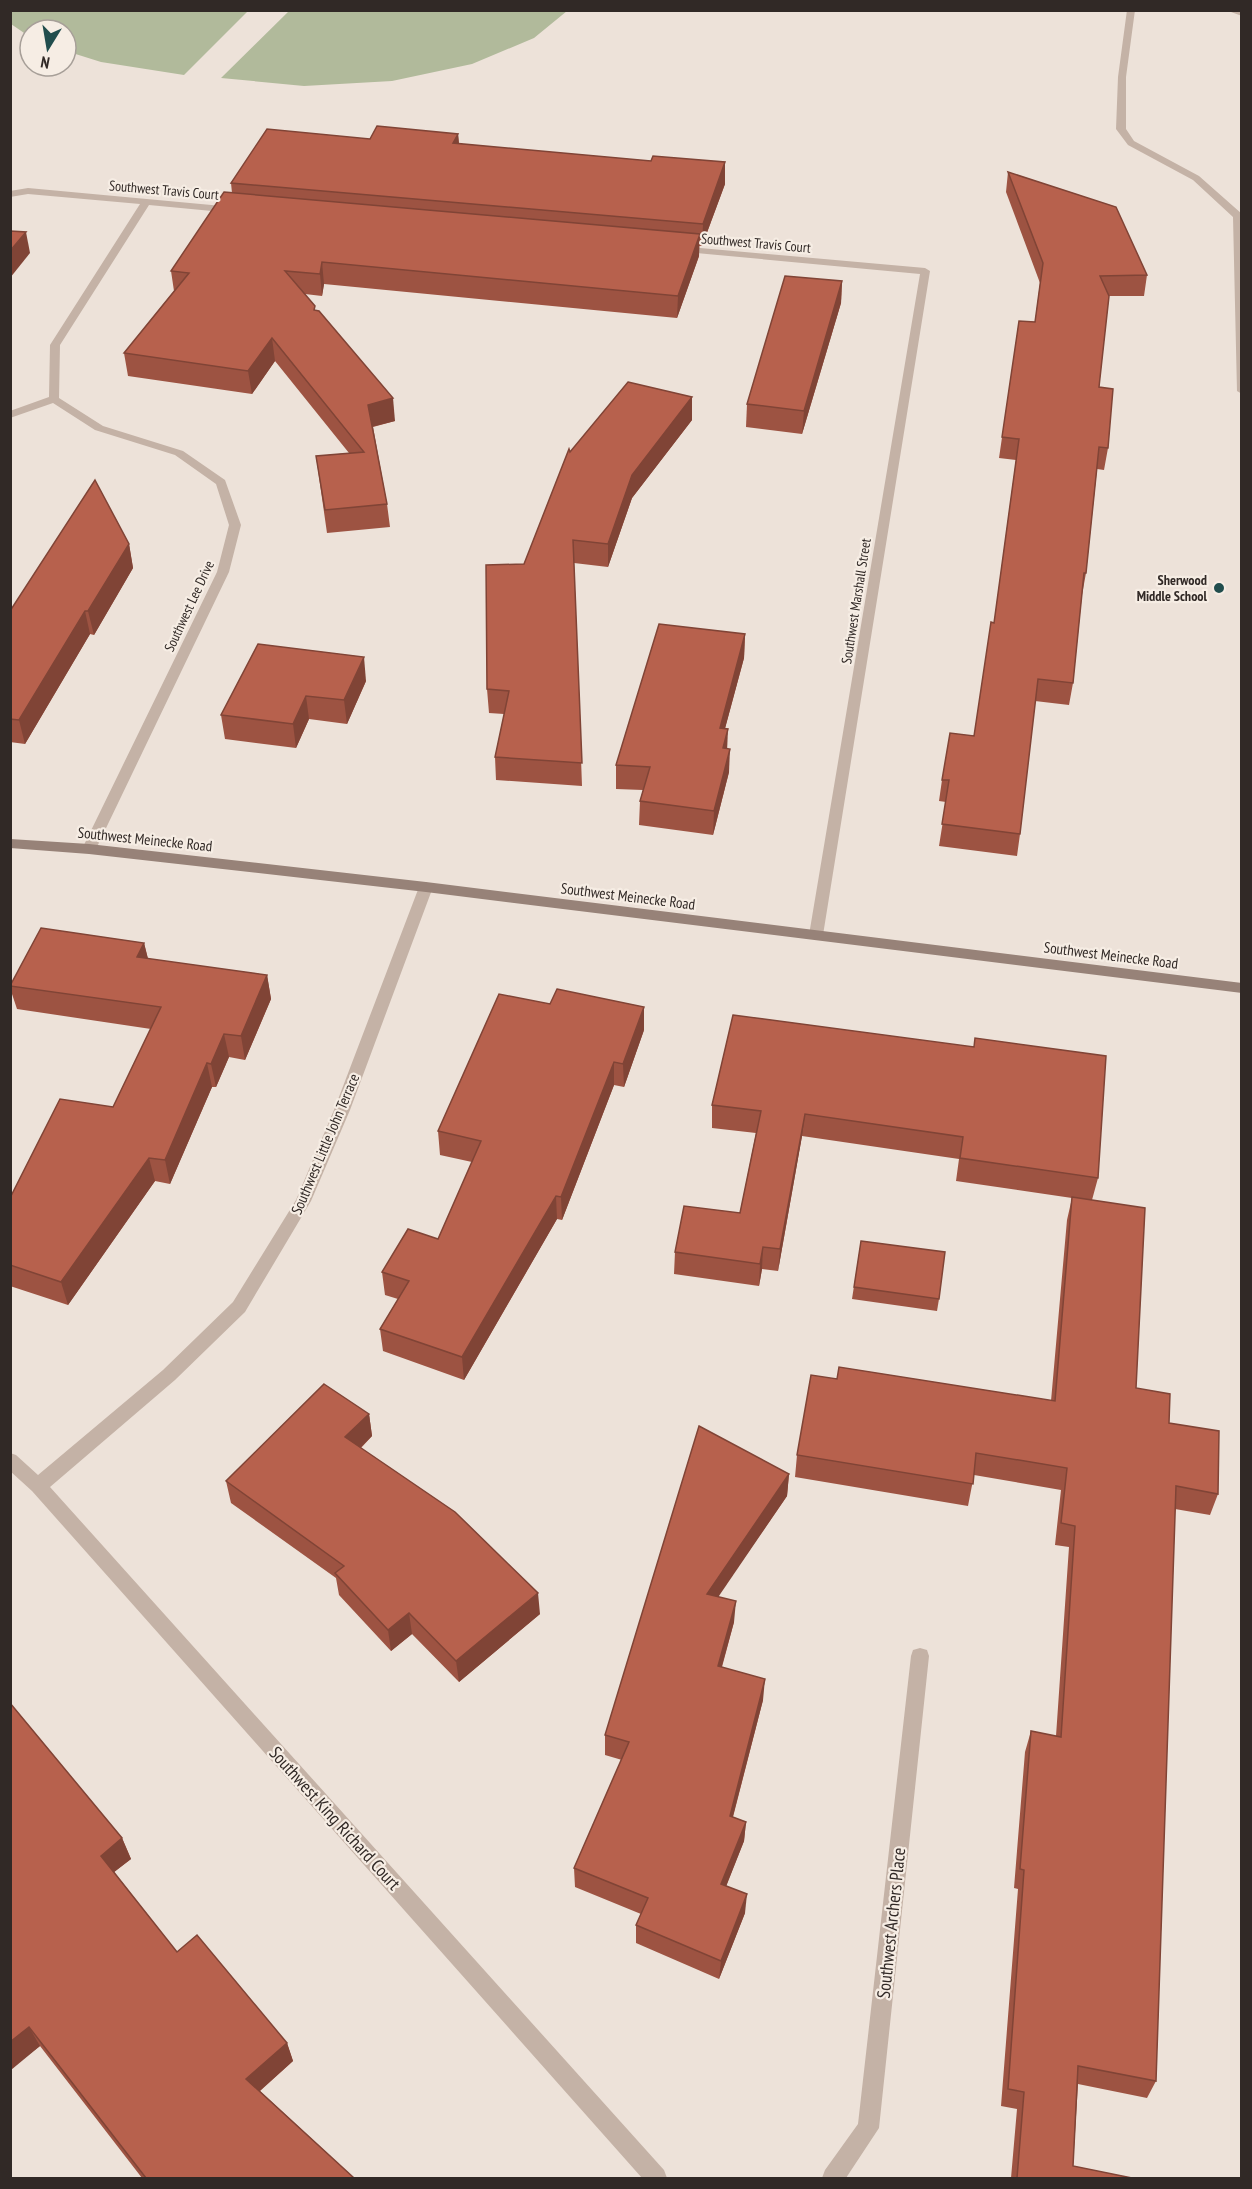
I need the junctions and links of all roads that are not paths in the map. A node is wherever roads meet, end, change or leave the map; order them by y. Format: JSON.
{"nodes":[{"id":1,"x":1131,"y":10,"type":"edge"},
{"id":2,"x":1234,"y":10,"type":"edge"},
{"id":3,"x":1242,"y":14,"type":"edge"},
{"id":4,"x":10,"y":194,"type":"edge"},
{"id":5,"x":146,"y":203,"type":"junction"},
{"id":6,"x":241,"y":211,"type":"edge"},
{"id":7,"x":1240,"y":215,"type":"edge"},
{"id":8,"x":666,"y":248,"type":"edge"},
{"id":9,"x":925,"y":271,"type":"joint"},
{"id":10,"x":1242,"y":391,"type":"edge"},
{"id":11,"x":54,"y":399,"type":"junction"},
{"id":12,"x":10,"y":415,"type":"edge"},
{"id":13,"x":10,"y":843,"type":"edge"},
{"id":14,"x":89,"y":849,"type":"junction"},
{"id":15,"x":426,"y":887,"type":"junction"},
{"id":16,"x":816,"y":935,"type":"junction"},
{"id":17,"x":1242,"y":988,"type":"edge"},
{"id":18,"x":10,"y":1460,"type":"edge"},
{"id":19,"x":38,"y":1486,"type":"junction"},
{"id":20,"x":920,"y":1656,"type":"dead end"},
{"id":21,"x":656,"y":2178,"type":"edge"},
{"id":22,"x":833,"y":2178,"type":"edge"}],
"edges":[{"from":1,"to":7,"type":"street"},
{"from":2,"to":3,"type":"street"},
{"from":4,"to":5,"type":"street","name":"Southwest Travis Court"},
{"from":5,"to":6,"type":"street","name":"Southwest Travis Court"},
{"from":5,"to":11,"type":"street"},
{"from":7,"to":10,"type":"street"},
{"from":8,"to":9,"type":"street","name":"Southwest Travis Court"},
{"from":9,"to":16,"type":"street","name":"Southwest Marshall Street"},
{"from":11,"to":12,"type":"street"},
{"from":11,"to":14,"type":"street","name":"Southwest Lee Drive"},
{"from":13,"to":14,"type":"main road","name":"Southwest Meinecke Road"},
{"from":14,"to":15,"type":"main road","name":"Southwest Meinecke Road"},
{"from":15,"to":16,"type":"main road","name":"Southwest Meinecke Road"},
{"from":15,"to":19,"type":"street","name":"Southwest Little John Terrace"},
{"from":16,"to":17,"type":"main road","name":"Southwest Meinecke Road"},
{"from":18,"to":19,"type":"street","name":"Southwest King Richard Court"},
{"from":19,"to":21,"type":"street","name":"Southwest King Richard Court"},
{"from":20,"to":22,"type":"street","name":"Southwest Archers Place"}]}
